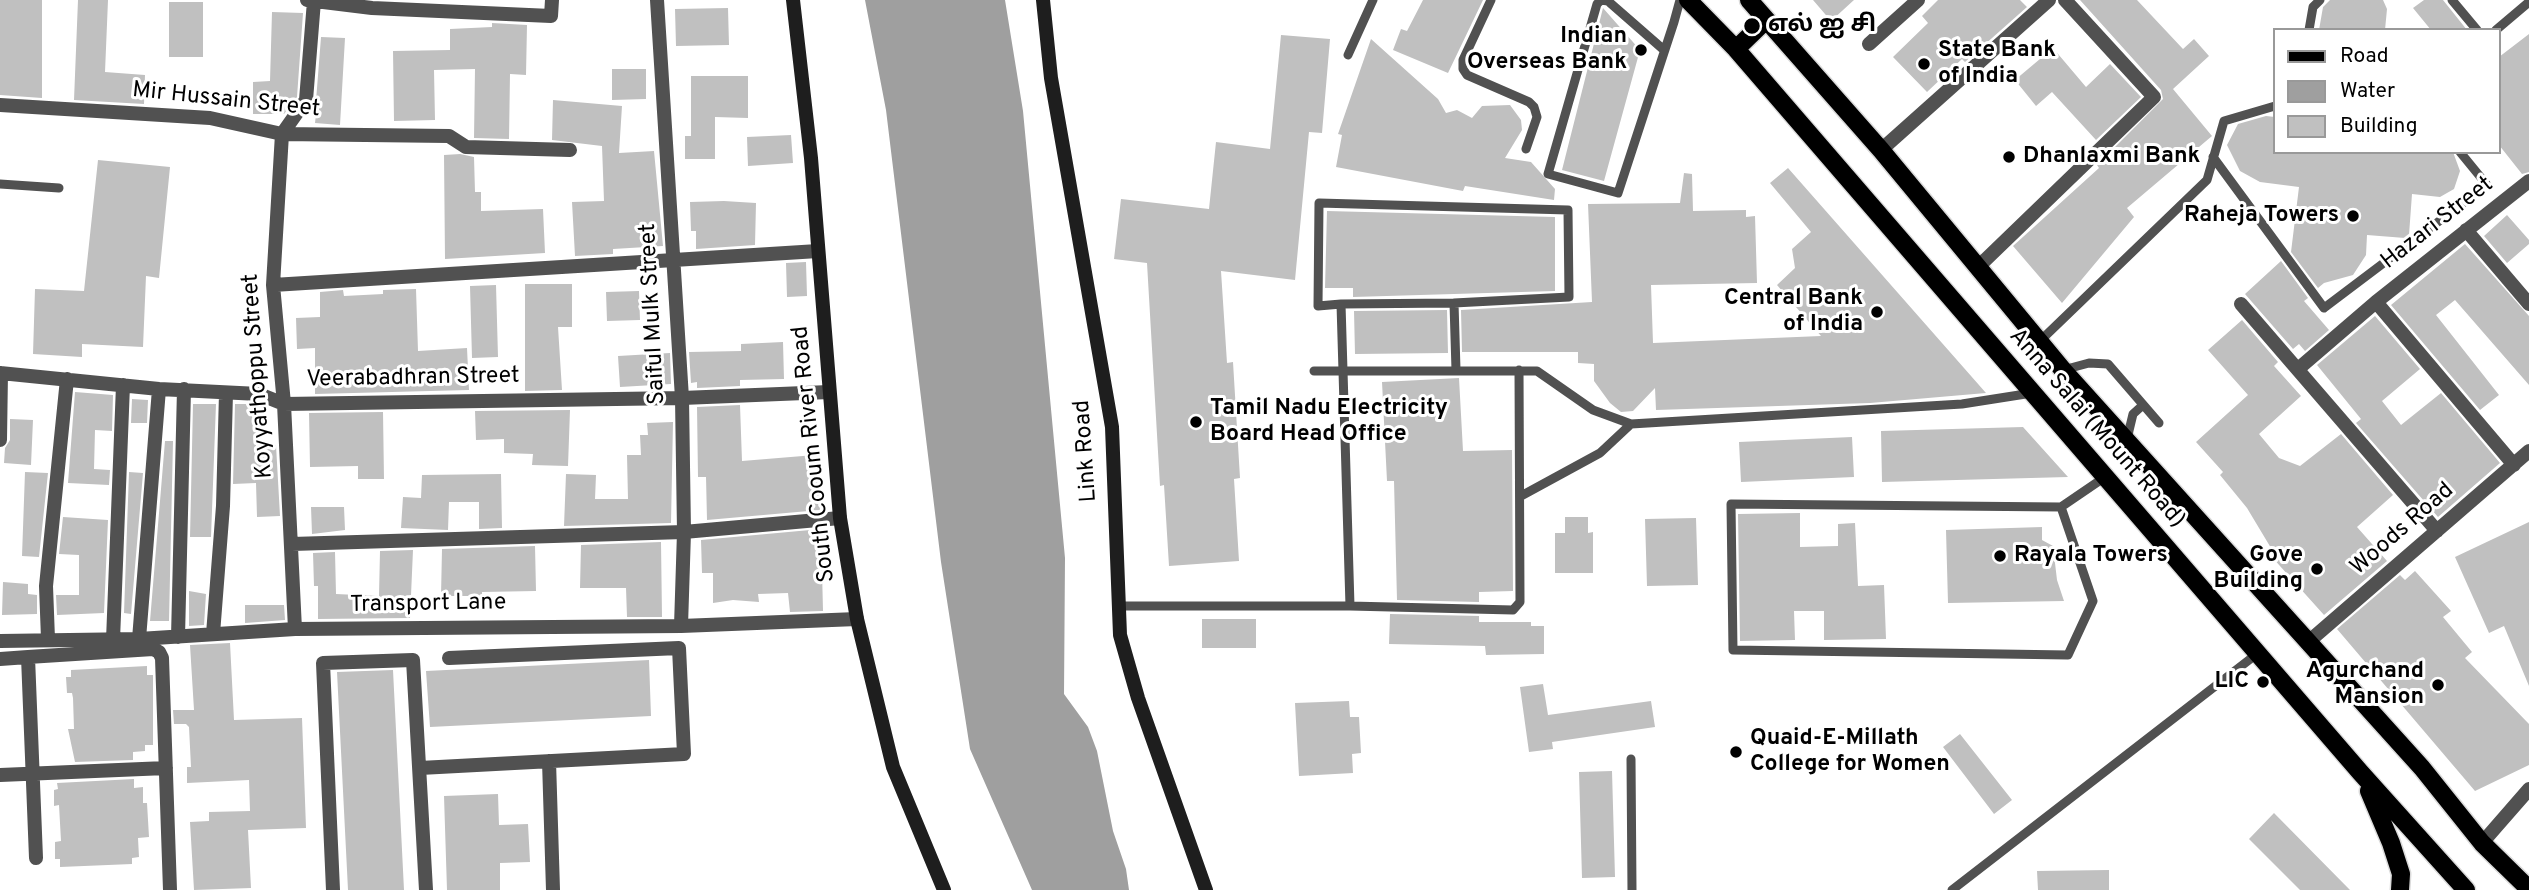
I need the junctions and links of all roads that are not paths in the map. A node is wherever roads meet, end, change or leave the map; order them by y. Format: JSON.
{"nodes":[{"id":1,"x":305,"y":0,"type":"edge"},
{"id":2,"x":552,"y":0,"type":"edge"},
{"id":3,"x":657,"y":0,"type":"edge"},
{"id":4,"x":793,"y":0,"type":"edge"},
{"id":5,"x":1043,"y":0,"type":"edge"},
{"id":6,"x":1373,"y":0,"type":"edge"},
{"id":7,"x":1491,"y":0,"type":"edge"},
{"id":8,"x":1680,"y":0,"type":"edge"},
{"id":9,"x":1688,"y":0,"type":"edge"},
{"id":10,"x":1749,"y":0,"type":"edge"},
{"id":11,"x":1918,"y":0,"type":"edge"},
{"id":12,"x":2049,"y":0,"type":"edge"},
{"id":13,"x":2065,"y":0,"type":"edge"},
{"id":14,"x":2319,"y":0,"type":"edge"},
{"id":15,"x":2452,"y":0,"type":"edge"},
{"id":16,"x":314,"y":1,"type":"edge"},
{"id":17,"x":2529,"y":2,"type":"edge"},
{"id":18,"x":372,"y":4,"type":"edge"},
{"id":19,"x":1766,"y":20,"type":"junction"},
{"id":20,"x":2309,"y":28,"type":"edge"},
{"id":21,"x":2475,"y":28,"type":"edge"},
{"id":22,"x":2498,"y":28,"type":"edge"},
{"id":23,"x":1869,"y":44,"type":"dead end"},
{"id":24,"x":1664,"y":50,"type":"junction"},
{"id":25,"x":1735,"y":50,"type":"junction"},
{"id":26,"x":1348,"y":55,"type":"dead end"},
{"id":27,"x":0,"y":105,"type":"edge"},
{"id":28,"x":2274,"y":106,"type":"edge"},
{"id":29,"x":282,"y":134,"type":"junction"},
{"id":30,"x":1526,"y":149,"type":"dead end"},
{"id":31,"x":570,"y":150,"type":"dead end"},
{"id":32,"x":1881,"y":150,"type":"junction"},
{"id":33,"x":2462,"y":154,"type":"edge"},
{"id":34,"x":2213,"y":157,"type":"junction"},
{"id":35,"x":2529,"y":181,"type":"edge"},
{"id":36,"x":0,"y":184,"type":"edge"},
{"id":37,"x":59,"y":188,"type":"dead end"},
{"id":38,"x":2466,"y":230,"type":"junction"},
{"id":39,"x":818,"y":251,"type":"junction"},
{"id":40,"x":675,"y":260,"type":"junction"},
{"id":41,"x":1978,"y":267,"type":"junction"},
{"id":42,"x":273,"y":285,"type":"junction"},
{"id":43,"x":2376,"y":302,"type":"junction"},
{"id":44,"x":1454,"y":303,"type":"junction"},
{"id":45,"x":1342,"y":304,"type":"junction"},
{"id":46,"x":2241,"y":304,"type":"dead end"},
{"id":47,"x":2529,"y":304,"type":"edge"},
{"id":48,"x":2040,"y":341,"type":"junction"},
{"id":49,"x":2298,"y":369,"type":"junction"},
{"id":50,"x":1342,"y":370,"type":"junction"},
{"id":51,"x":1456,"y":370,"type":"junction"},
{"id":52,"x":1519,"y":370,"type":"junction"},
{"id":53,"x":2063,"y":370,"type":"junction"},
{"id":54,"x":1314,"y":371,"type":"dead end"},
{"id":55,"x":1,"y":373,"type":"edge"},
{"id":56,"x":67,"y":379,"type":"junction"},
{"id":57,"x":123,"y":385,"type":"junction"},
{"id":58,"x":159,"y":389,"type":"junction"},
{"id":59,"x":184,"y":389,"type":"junction"},
{"id":60,"x":829,"y":392,"type":"junction"},
{"id":61,"x":226,"y":393,"type":"junction"},
{"id":62,"x":2032,"y":393,"type":"junction"},
{"id":63,"x":682,"y":398,"type":"junction"},
{"id":64,"x":285,"y":404,"type":"junction"},
{"id":65,"x":2143,"y":405,"type":"junction"},
{"id":66,"x":2159,"y":422,"type":"dead end"},
{"id":67,"x":1632,"y":424,"type":"junction"},
{"id":68,"x":0,"y":440,"type":"edge"},
{"id":69,"x":2127,"y":441,"type":"junction"},
{"id":70,"x":2529,"y":451,"type":"edge"},
{"id":71,"x":2514,"y":465,"type":"junction"},
{"id":72,"x":2105,"y":477,"type":"junction"},
{"id":73,"x":1521,"y":496,"type":"junction"},
{"id":74,"x":2060,"y":507,"type":"junction"},
{"id":75,"x":841,"y":518,"type":"junction"},
{"id":76,"x":2437,"y":531,"type":"junction"},
{"id":77,"x":684,"y":532,"type":"junction"},
{"id":78,"x":292,"y":544,"type":"junction"},
{"id":79,"x":1117,"y":606,"type":"junction"},
{"id":80,"x":1350,"y":606,"type":"junction"},
{"id":81,"x":857,"y":619,"type":"junction"},
{"id":82,"x":681,"y":626,"type":"junction"},
{"id":83,"x":295,"y":629,"type":"junction"},
{"id":84,"x":213,"y":634,"type":"junction"},
{"id":85,"x":178,"y":637,"type":"junction"},
{"id":86,"x":48,"y":639,"type":"junction"},
{"id":87,"x":139,"y":639,"type":"junction"},
{"id":88,"x":113,"y":640,"type":"junction"},
{"id":89,"x":0,"y":641,"type":"edge"},
{"id":90,"x":2307,"y":643,"type":"junction"},
{"id":91,"x":2258,"y":653,"type":"junction"},
{"id":92,"x":28,"y":657,"type":"junction"},
{"id":93,"x":449,"y":658,"type":"dead end"},
{"id":94,"x":0,"y":659,"type":"edge"},
{"id":95,"x":1631,"y":759,"type":"dead end"},
{"id":96,"x":549,"y":761,"type":"junction"},
{"id":97,"x":166,"y":768,"type":"junction"},
{"id":98,"x":420,"y":768,"type":"junction"},
{"id":99,"x":2360,"y":772,"type":"junction"},
{"id":100,"x":33,"y":774,"type":"junction"},
{"id":101,"x":0,"y":775,"type":"edge"},
{"id":102,"x":2529,"y":789,"type":"edge"},
{"id":103,"x":2482,"y":843,"type":"junction"},
{"id":104,"x":36,"y":858,"type":"dead end"},
{"id":105,"x":2529,"y":889,"type":"edge"},
{"id":106,"x":170,"y":890,"type":"edge"},
{"id":107,"x":333,"y":890,"type":"edge"},
{"id":108,"x":426,"y":890,"type":"edge"},
{"id":109,"x":553,"y":890,"type":"edge"},
{"id":110,"x":944,"y":890,"type":"edge"},
{"id":111,"x":1206,"y":890,"type":"edge"},
{"id":112,"x":1632,"y":890,"type":"edge"},
{"id":113,"x":1952,"y":890,"type":"edge"},
{"id":114,"x":2400,"y":890,"type":"edge"},
{"id":115,"x":2466,"y":890,"type":"edge"}],
"edges":[{"from":1,"to":16,"type":"street"},
{"from":2,"to":18,"type":"street"},
{"from":3,"to":40,"type":"street","name":"Saiful Mulk Street"},
{"from":4,"to":39,"type":"street","name":"South Cooum River Road"},
{"from":5,"to":79,"type":"street","name":"Link Road"},
{"from":6,"to":26,"type":"lane"},
{"from":7,"to":30,"type":"lane"},
{"from":8,"to":24,"type":"lane"},
{"from":9,"to":25,"type":"main road","name":"Anna Salai (Mount Road)"},
{"from":10,"to":19,"type":"main road","name":"Anna Salai (Mount Road)"},
{"from":11,"to":23,"type":"street"},
{"from":12,"to":32,"type":"street"},
{"from":13,"to":41,"type":"street"},
{"from":14,"to":20,"type":"lane"},
{"from":15,"to":21,"type":"lane"},
{"from":16,"to":18,"type":"street"},
{"from":16,"to":29,"type":"street"},
{"from":17,"to":22,"type":"lane"},
{"from":19,"to":25,"type":"main road"},
{"from":19,"to":32,"type":"main road","name":"Anna Salai (Mount Road)"},
{"from":24,"to":24,"type":"lane"},
{"from":25,"to":62,"type":"main road","name":"Anna Salai (Mount Road)"},
{"from":27,"to":29,"type":"street","name":"Mir Hussain Street"},
{"from":28,"to":34,"type":"lane"},
{"from":29,"to":31,"type":"street","name":"Mir Hussain Street"},
{"from":29,"to":42,"type":"street","name":"Koyyathoppu Street"},
{"from":32,"to":41,"type":"main road","name":"Anna Salai (Mount Road)"},
{"from":33,"to":34,"type":"lane"},
{"from":34,"to":48,"type":"lane"},
{"from":35,"to":38,"type":"street","name":"Hazari Street"},
{"from":36,"to":37,"type":"lane"},
{"from":38,"to":43,"type":"street","name":"Hazari Street"},
{"from":38,"to":47,"type":"street"},
{"from":39,"to":40,"type":"street"},
{"from":39,"to":60,"type":"street","name":"South Cooum River Road"},
{"from":40,"to":42,"type":"street"},
{"from":40,"to":63,"type":"street","name":"Saiful Mulk Street"},
{"from":41,"to":48,"type":"main road","name":"Anna Salai (Mount Road)"},
{"from":42,"to":64,"type":"street","name":"Koyyathoppu Street"},
{"from":43,"to":49,"type":"street","name":"Hazari Street"},
{"from":43,"to":71,"type":"street"},
{"from":44,"to":45,"type":"lane"},
{"from":44,"to":45,"type":"lane"},
{"from":44,"to":51,"type":"lane"},
{"from":45,"to":50,"type":"lane"},
{"from":46,"to":49,"type":"street"},
{"from":48,"to":53,"type":"main road","name":"Anna Salai (Mount Road)"},
{"from":49,"to":76,"type":"street"},
{"from":50,"to":51,"type":"lane"},
{"from":50,"to":54,"type":"lane"},
{"from":50,"to":80,"type":"lane"},
{"from":51,"to":52,"type":"lane"},
{"from":52,"to":67,"type":"lane"},
{"from":52,"to":73,"type":"lane"},
{"from":53,"to":65,"type":"lane"},
{"from":53,"to":69,"type":"main road","name":"Anna Salai (Mount Road)"},
{"from":55,"to":56,"type":"street","name":"Veerabadhran Street"},
{"from":55,"to":68,"type":"street"},
{"from":56,"to":57,"type":"street","name":"Veerabadhran Street"},
{"from":56,"to":86,"type":"street"},
{"from":57,"to":58,"type":"street","name":"Veerabadhran Street"},
{"from":57,"to":88,"type":"street"},
{"from":58,"to":59,"type":"street","name":"Veerabadhran Street"},
{"from":58,"to":87,"type":"street"},
{"from":59,"to":61,"type":"street","name":"Veerabadhran Street"},
{"from":59,"to":85,"type":"street"},
{"from":60,"to":63,"type":"street","name":"Veerabadhran Street"},
{"from":60,"to":75,"type":"street","name":"South Cooum River Road"},
{"from":61,"to":64,"type":"street","name":"Veerabadhran Street"},
{"from":61,"to":84,"type":"street"},
{"from":62,"to":67,"type":"lane"},
{"from":62,"to":72,"type":"main road","name":"Anna Salai (Mount Road)"},
{"from":63,"to":64,"type":"street","name":"Veerabadhran Street"},
{"from":63,"to":77,"type":"street","name":"Saiful Mulk Street"},
{"from":64,"to":78,"type":"street","name":"Koyyathoppu Street"},
{"from":65,"to":66,"type":"lane"},
{"from":65,"to":69,"type":"lane"},
{"from":67,"to":73,"type":"lane"},
{"from":69,"to":90,"type":"main road","name":"Anna Salai (Mount Road)"},
{"from":70,"to":71,"type":"street","name":"Woods Road"},
{"from":71,"to":76,"type":"street","name":"Woods Road"},
{"from":72,"to":74,"type":"lane"},
{"from":72,"to":91,"type":"main road","name":"Anna Salai (Mount Road)"},
{"from":73,"to":80,"type":"lane"},
{"from":74,"to":74,"type":"lane"},
{"from":75,"to":77,"type":"street"},
{"from":75,"to":81,"type":"street","name":"South Cooum River Road"},
{"from":76,"to":90,"type":"street","name":"Woods Road"},
{"from":77,"to":78,"type":"street"},
{"from":77,"to":82,"type":"street","name":"Saiful Mulk Street"},
{"from":78,"to":83,"type":"street","name":"Koyyathoppu Street"},
{"from":79,"to":80,"type":"lane"},
{"from":79,"to":111,"type":"street","name":"Link Road"},
{"from":81,"to":82,"type":"street","name":"Transport Lane"},
{"from":81,"to":110,"type":"street","name":"South Cooum River Road"},
{"from":82,"to":83,"type":"street","name":"Transport Lane"},
{"from":83,"to":84,"type":"street","name":"Transport Lane"},
{"from":84,"to":85,"type":"street","name":"Transport Lane"},
{"from":85,"to":87,"type":"street","name":"Transport Lane"},
{"from":86,"to":88,"type":"street","name":"Transport Lane"},
{"from":86,"to":89,"type":"street","name":"Transport Lane"},
{"from":87,"to":88,"type":"street","name":"Transport Lane"},
{"from":90,"to":103,"type":"main road","name":"Anna Salai (Mount Road)"},
{"from":91,"to":99,"type":"main road","name":"Anna Salai (Mount Road)"},
{"from":91,"to":113,"type":"lane"},
{"from":92,"to":94,"type":"street"},
{"from":92,"to":97,"type":"street"},
{"from":92,"to":100,"type":"street"},
{"from":93,"to":96,"type":"street"},
{"from":95,"to":112,"type":"lane"},
{"from":96,"to":98,"type":"street"},
{"from":96,"to":109,"type":"street"},
{"from":97,"to":100,"type":"street"},
{"from":97,"to":106,"type":"street"},
{"from":98,"to":107,"type":"street"},
{"from":98,"to":108,"type":"street"},
{"from":99,"to":114,"type":"main road"},
{"from":99,"to":115,"type":"main road","name":"Anna Salai (Mount Road)"},
{"from":100,"to":101,"type":"street"},
{"from":100,"to":104,"type":"street"},
{"from":102,"to":103,"type":"street"},
{"from":103,"to":105,"type":"main road","name":"Anna Salai (Mount Road)"}]}
